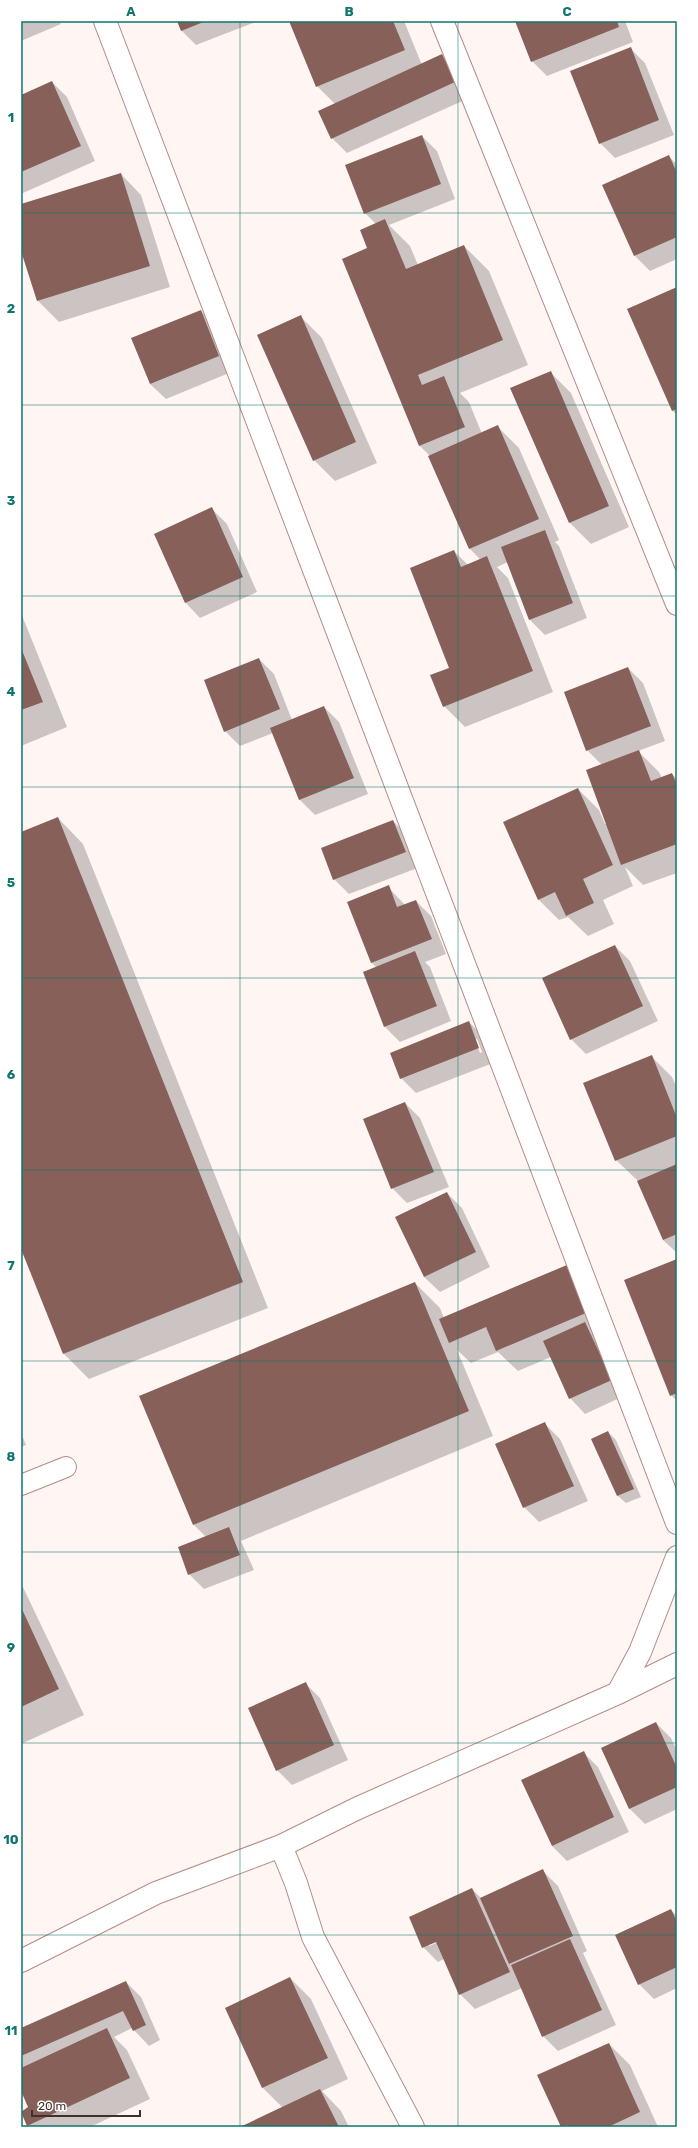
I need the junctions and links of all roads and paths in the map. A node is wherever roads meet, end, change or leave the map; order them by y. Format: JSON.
{"nodes":[{"id":1,"x":105,"y":21,"type":"edge"},
{"id":2,"x":442,"y":21,"type":"edge"},
{"id":3,"x":677,"y":604,"type":"edge"},
{"id":4,"x":66,"y":1467,"type":"dead end"},
{"id":5,"x":21,"y":1484,"type":"edge"},
{"id":6,"x":677,"y":1523,"type":"edge"},
{"id":7,"x":677,"y":1557,"type":"edge"},
{"id":8,"x":677,"y":1664,"type":"edge"},
{"id":9,"x":618,"y":1693,"type":"junction"},
{"id":10,"x":281,"y":1846,"type":"junction"},
{"id":11,"x":21,"y":1961,"type":"edge"},
{"id":12,"x":413,"y":2127,"type":"edge"}],
"edges":[{"from":1,"to":6,"type":"street"},
{"from":2,"to":3,"type":"street"},
{"from":4,"to":5,"type":"lane"},
{"from":7,"to":9,"type":"street"},
{"from":8,"to":9,"type":"street"},
{"from":9,"to":10,"type":"street"},
{"from":10,"to":11,"type":"street"},
{"from":10,"to":12,"type":"street"}]}
